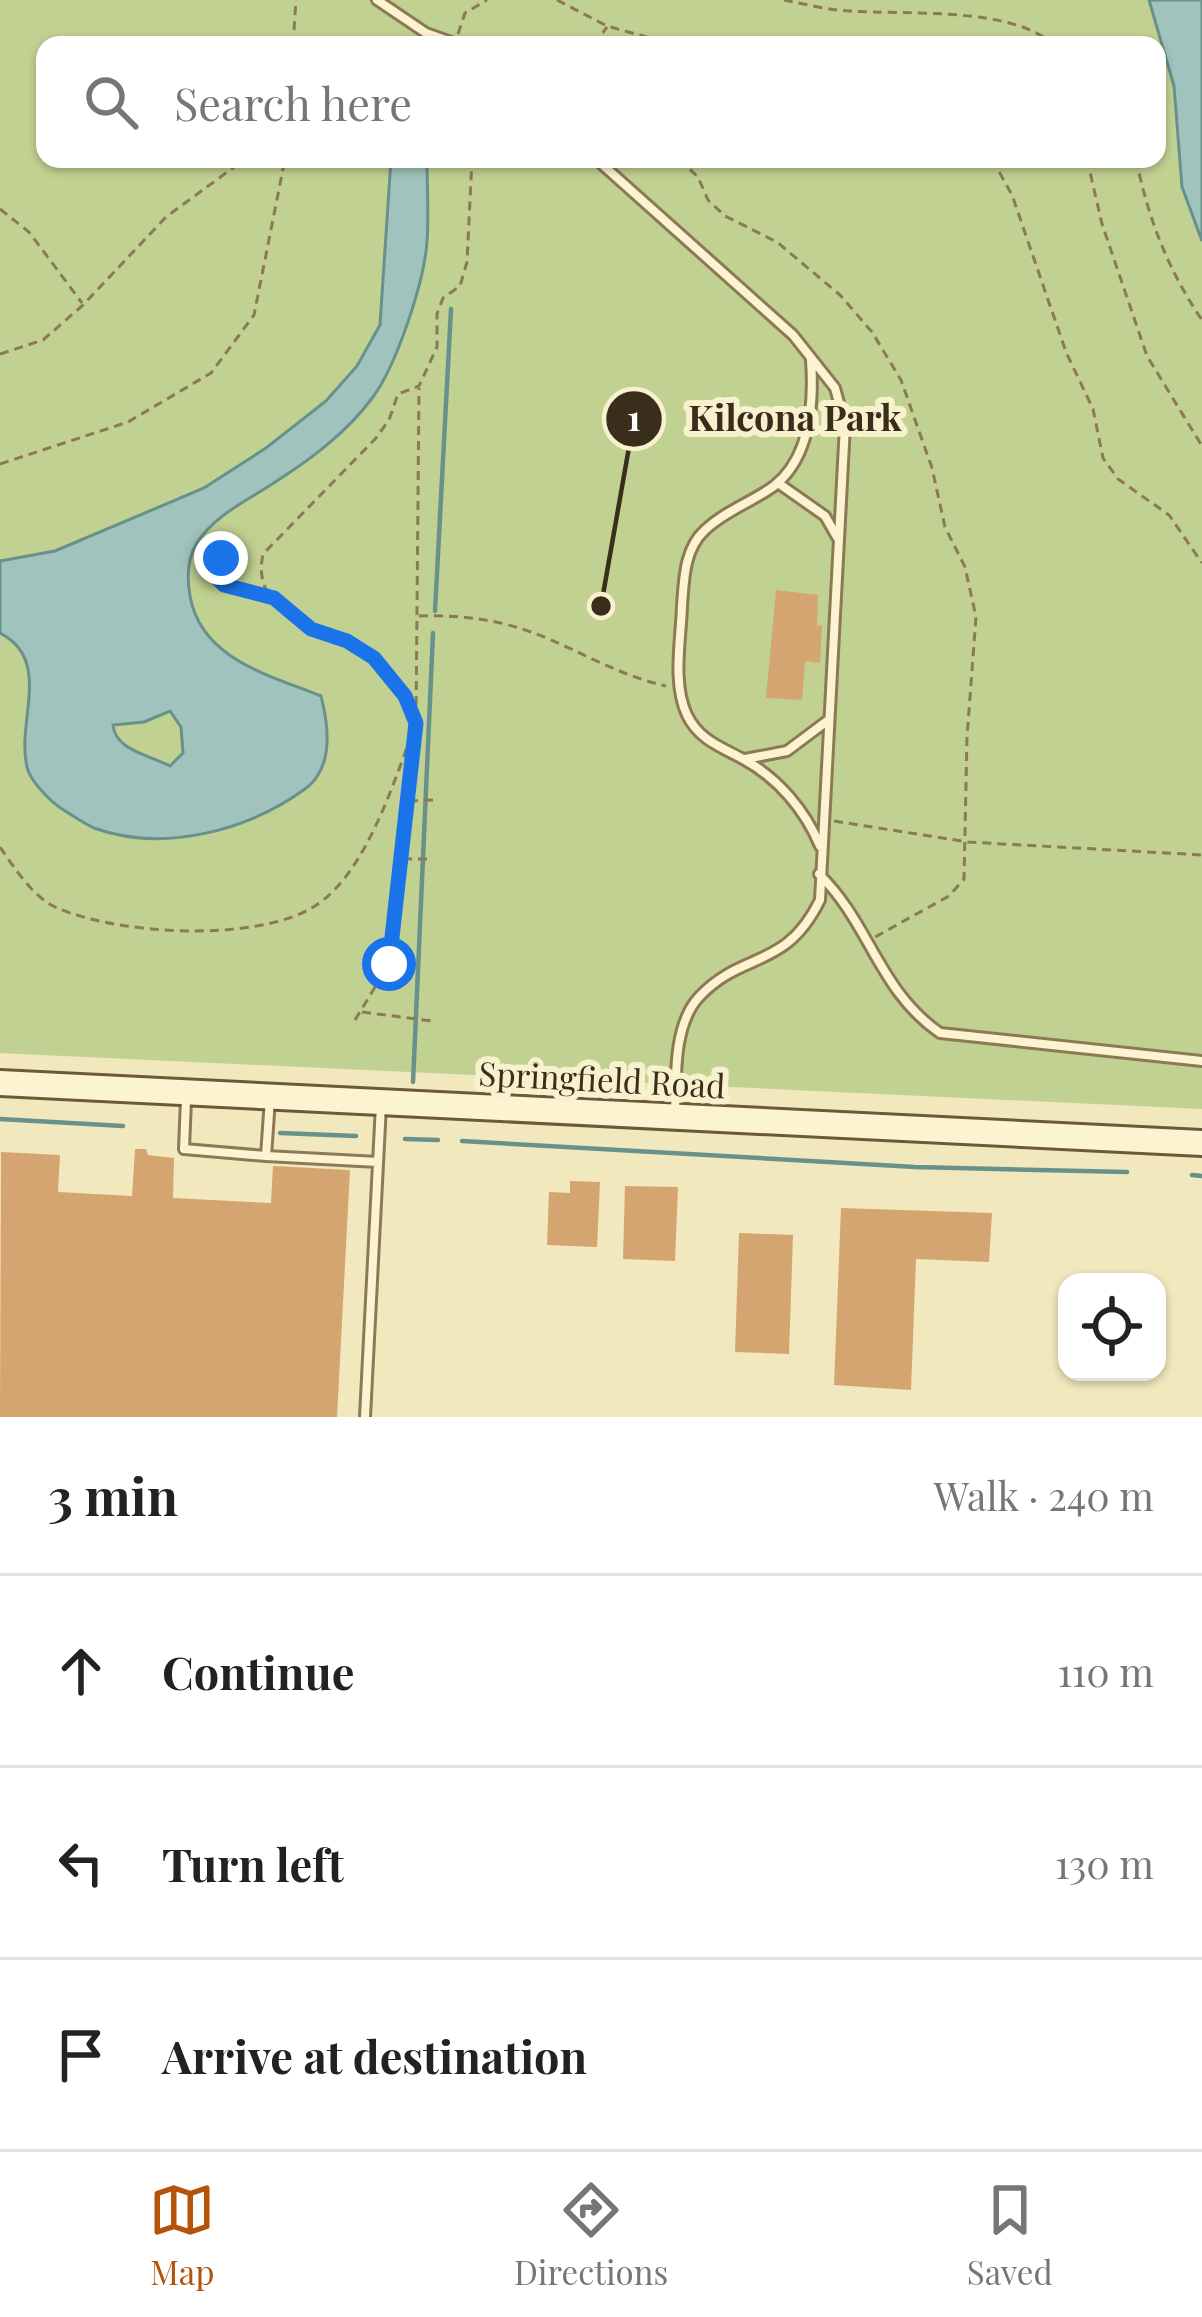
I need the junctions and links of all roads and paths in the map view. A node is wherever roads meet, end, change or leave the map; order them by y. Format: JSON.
{"nodes":[{"id":1,"x":296,"y":0,"type":"edge"},
{"id":2,"x":377,"y":0,"type":"edge"},
{"id":3,"x":487,"y":0,"type":"edge"},
{"id":4,"x":557,"y":0,"type":"edge"},
{"id":5,"x":784,"y":0,"type":"edge"},
{"id":6,"x":607,"y":26,"type":"junction"},
{"id":7,"x":294,"y":36,"type":"edge"},
{"id":8,"x":436,"y":36,"type":"edge"},
{"id":9,"x":460,"y":36,"type":"edge"},
{"id":10,"x":600,"y":36,"type":"edge"},
{"id":11,"x":643,"y":36,"type":"edge"},
{"id":12,"x":1043,"y":36,"type":"edge"},
{"id":13,"x":233,"y":168,"type":"edge"},
{"id":14,"x":283,"y":168,"type":"edge"},
{"id":15,"x":472,"y":168,"type":"edge"},
{"id":16,"x":606,"y":168,"type":"edge"},
{"id":17,"x":688,"y":168,"type":"edge"},
{"id":18,"x":997,"y":168,"type":"edge"},
{"id":19,"x":1089,"y":168,"type":"edge"},
{"id":20,"x":1138,"y":168,"type":"edge"},
{"id":21,"x":0,"y":208,"type":"edge"},
{"id":22,"x":83,"y":304,"type":"junction"},
{"id":23,"x":1202,"y":320,"type":"edge"},
{"id":24,"x":0,"y":354,"type":"edge"},
{"id":25,"x":811,"y":356,"type":"junction"},
{"id":26,"x":419,"y":386,"type":"junction"},
{"id":27,"x":1202,"y":446,"type":"edge"},
{"id":28,"x":0,"y":464,"type":"edge"},
{"id":29,"x":778,"y":483,"type":"junction"},
{"id":30,"x":838,"y":538,"type":"junction"},
{"id":31,"x":221,"y":558,"type":"dead end"},
{"id":32,"x":1202,"y":563,"type":"edge"},
{"id":33,"x":274,"y":598,"type":"junction"},
{"id":34,"x":417,"y":616,"type":"junction"},
{"id":35,"x":681,"y":689,"type":"junction"},
{"id":36,"x":829,"y":719,"type":"junction"},
{"id":37,"x":416,"y":723,"type":"junction"},
{"id":38,"x":743,"y":759,"type":"junction"},
{"id":39,"x":407,"y":800,"type":"junction"},
{"id":40,"x":435,"y":800,"type":"dead end"},
{"id":41,"x":822,"y":819,"type":"junction"},
{"id":42,"x":968,"y":842,"type":"junction"},
{"id":43,"x":0,"y":847,"type":"edge"},
{"id":44,"x":820,"y":847,"type":"junction"},
{"id":45,"x":1202,"y":855,"type":"edge"},
{"id":46,"x":401,"y":859,"type":"junction"},
{"id":47,"x":433,"y":859,"type":"dead end"},
{"id":48,"x":819,"y":873,"type":"junction"},
{"id":49,"x":868,"y":941,"type":"junction"},
{"id":50,"x":360,"y":1011,"type":"junction"},
{"id":51,"x":355,"y":1020,"type":"dead end"},
{"id":52,"x":432,"y":1021,"type":"dead end"},
{"id":53,"x":1202,"y":1061,"type":"edge"},
{"id":54,"x":0,"y":1083,"type":"edge"},
{"id":55,"x":187,"y":1093,"type":"junction"},
{"id":56,"x":270,"y":1097,"type":"junction"},
{"id":57,"x":381,"y":1103,"type":"junction"},
{"id":58,"x":675,"y":1116,"type":"junction"},
{"id":59,"x":1202,"y":1143,"type":"edge"},
{"id":60,"x":266,"y":1156,"type":"junction"},
{"id":61,"x":378,"y":1162,"type":"junction"},
{"id":62,"x":365,"y":1417,"type":"edge"}],
"edges":[{"from":1,"to":7,"type":"path"},
{"from":2,"to":8,"type":"lane"},
{"from":3,"to":9,"type":"path"},
{"from":4,"to":6,"type":"path"},
{"from":5,"to":12,"type":"path"},
{"from":6,"to":10,"type":"path"},
{"from":6,"to":11,"type":"path"},
{"from":13,"to":22,"type":"path"},
{"from":14,"to":28,"type":"path"},
{"from":15,"to":26,"type":"path"},
{"from":16,"to":25,"type":"lane"},
{"from":17,"to":42,"type":"path"},
{"from":18,"to":32,"type":"path"},
{"from":19,"to":27,"type":"path"},
{"from":20,"to":23,"type":"path"},
{"from":21,"to":22,"type":"path"},
{"from":22,"to":24,"type":"path"},
{"from":25,"to":29,"type":"lane"},
{"from":25,"to":30,"type":"lane"},
{"from":26,"to":33,"type":"path"},
{"from":26,"to":34,"type":"path"},
{"from":29,"to":30,"type":"lane"},
{"from":29,"to":35,"type":"lane"},
{"from":30,"to":36,"type":"lane"},
{"from":31,"to":33,"type":"path"},
{"from":33,"to":37,"type":"path"},
{"from":34,"to":35,"type":"path"},
{"from":34,"to":37,"type":"path"},
{"from":35,"to":38,"type":"lane"},
{"from":36,"to":38,"type":"lane"},
{"from":36,"to":41,"type":"lane"},
{"from":37,"to":39,"type":"path"},
{"from":37,"to":43,"type":"path"},
{"from":38,"to":44,"type":"lane"},
{"from":39,"to":40,"type":"path"},
{"from":39,"to":46,"type":"path"},
{"from":41,"to":42,"type":"path"},
{"from":41,"to":44,"type":"lane"},
{"from":42,"to":45,"type":"path"},
{"from":42,"to":49,"type":"path"},
{"from":44,"to":48,"type":"lane"},
{"from":46,"to":47,"type":"path"},
{"from":46,"to":50,"type":"path"},
{"from":48,"to":49,"type":"lane"},
{"from":48,"to":58,"type":"lane"},
{"from":49,"to":53,"type":"lane"},
{"from":50,"to":51,"type":"path"},
{"from":50,"to":52,"type":"path"},
{"from":54,"to":55,"type":"street","name":"Springfield Road"},
{"from":55,"to":56,"type":"street","name":"Springfield Road"},
{"from":55,"to":60,"type":"lane"},
{"from":56,"to":57,"type":"street","name":"Springfield Road"},
{"from":56,"to":60,"type":"lane"},
{"from":57,"to":58,"type":"street","name":"Springfield Road"},
{"from":57,"to":61,"type":"lane"},
{"from":58,"to":59,"type":"street","name":"Springfield Road"},
{"from":60,"to":61,"type":"lane"},
{"from":61,"to":62,"type":"lane"}]}
